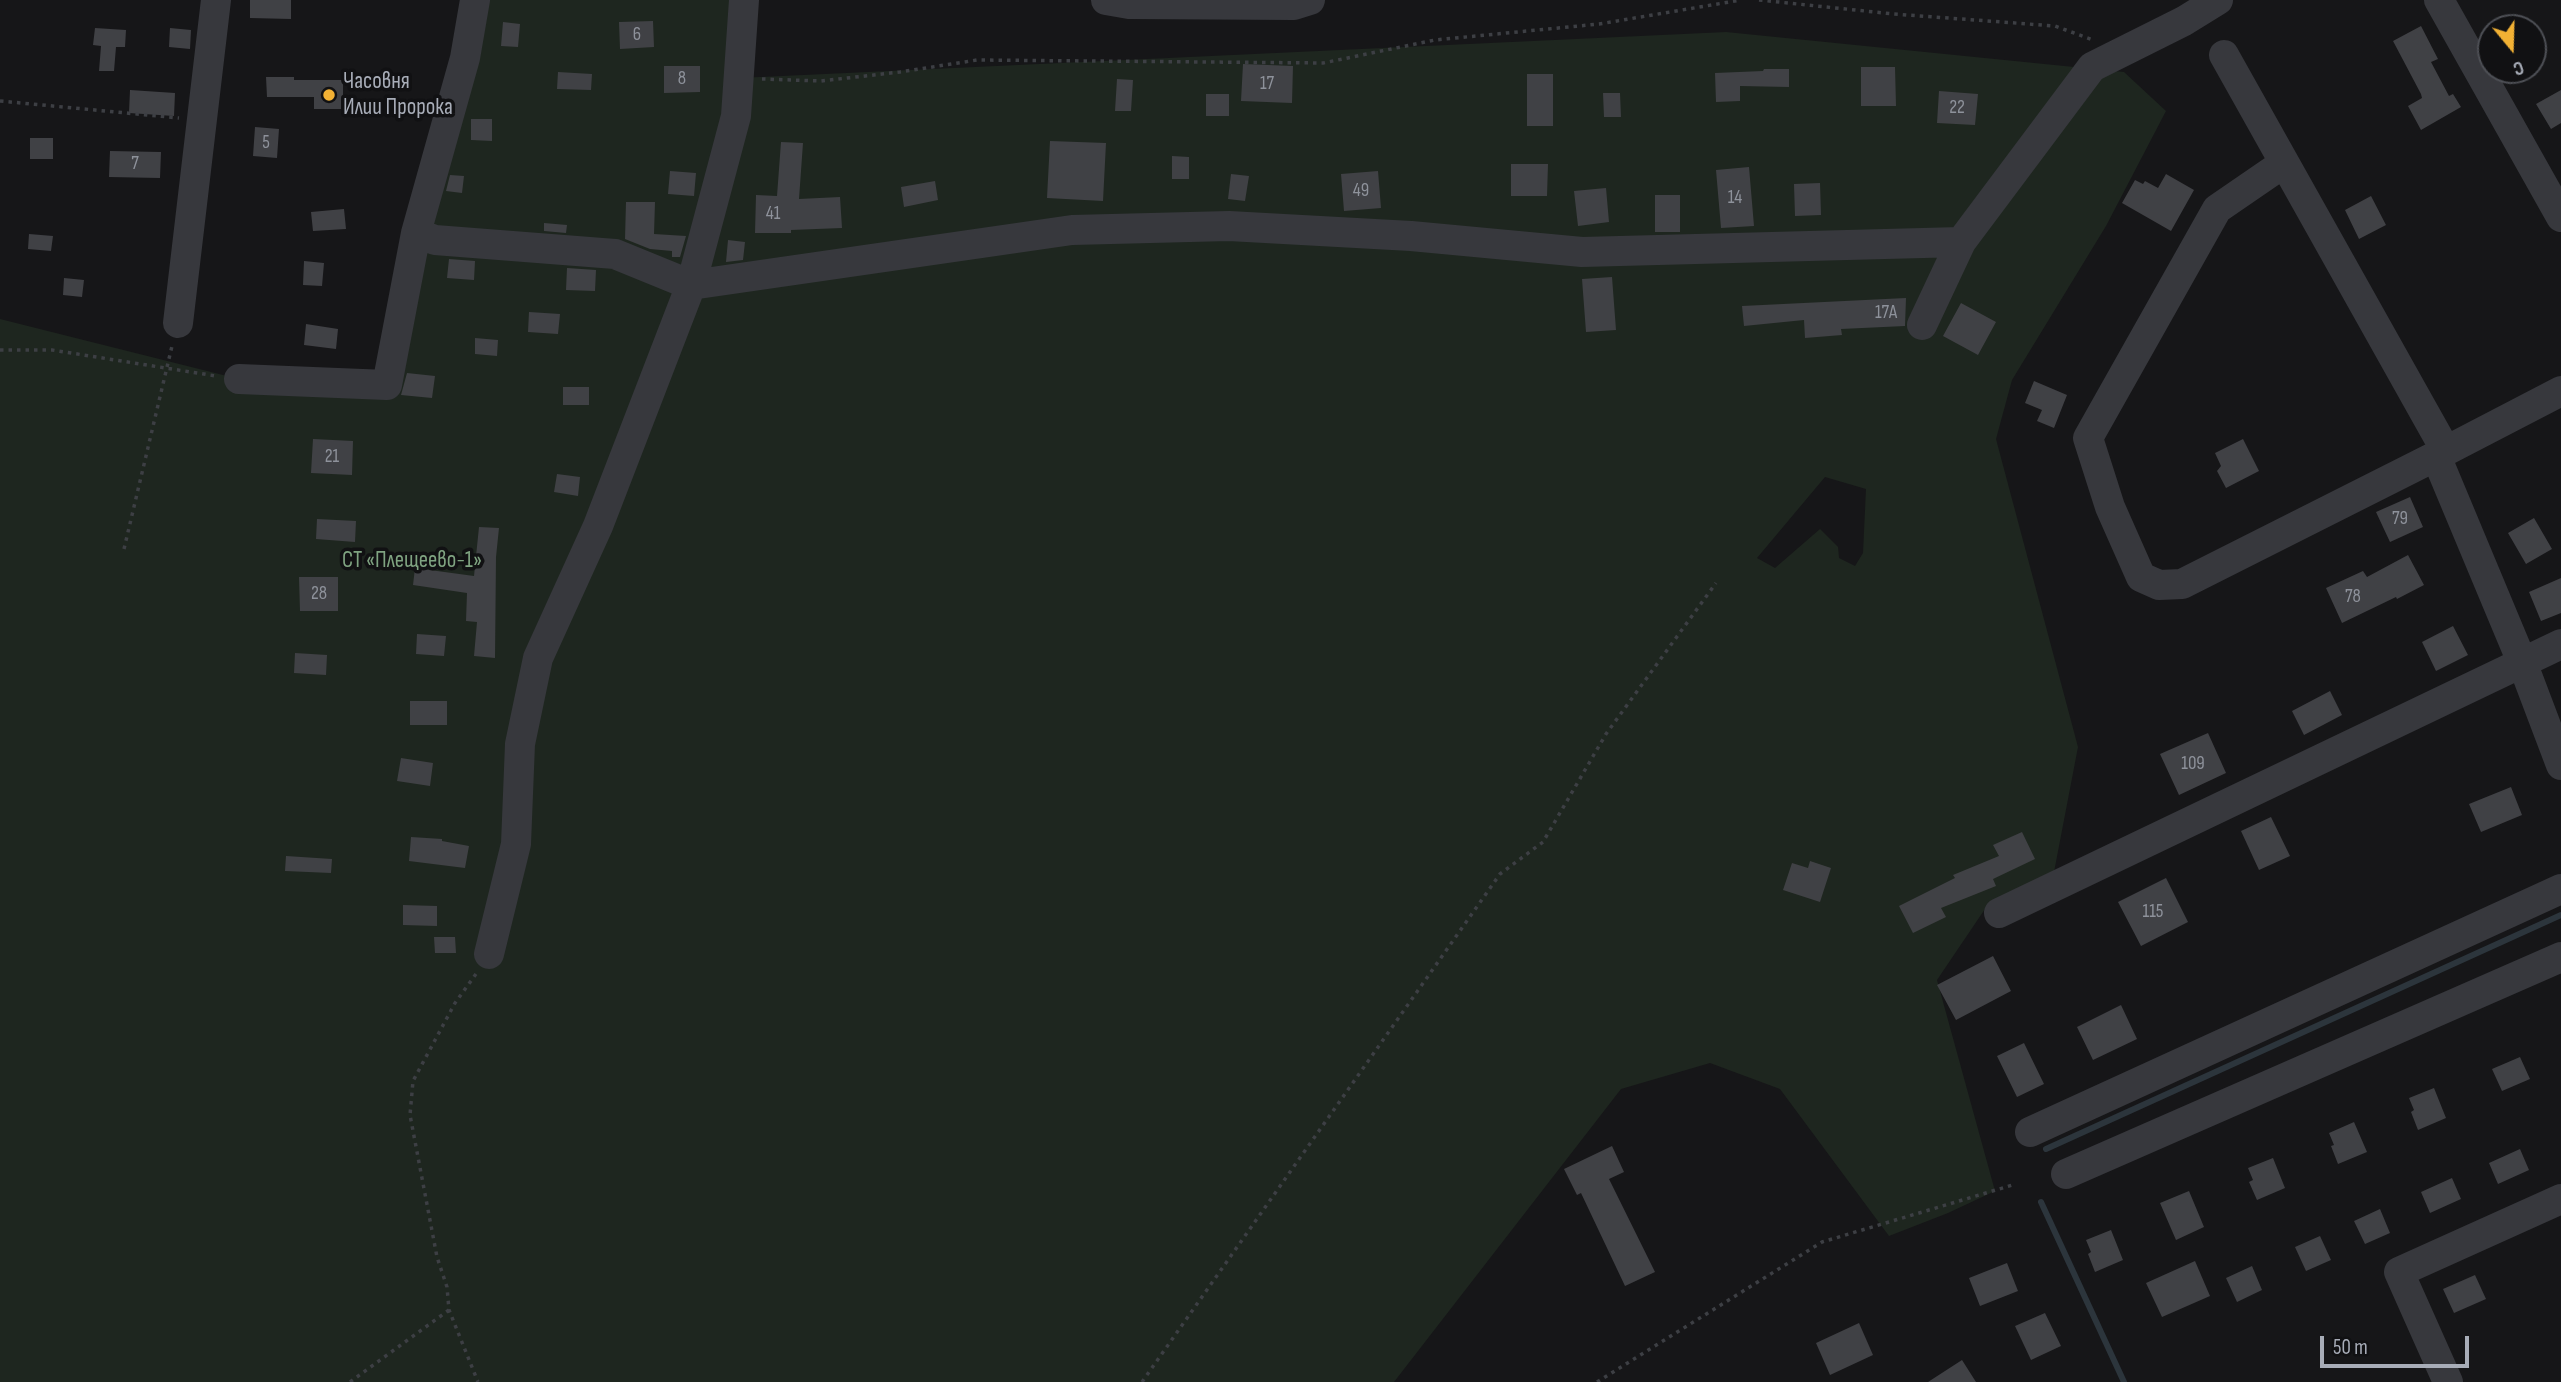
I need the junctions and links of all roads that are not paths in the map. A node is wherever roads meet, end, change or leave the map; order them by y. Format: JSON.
{"nodes":[{"id":1,"x":216,"y":0,"type":"edge"},
{"id":2,"x":475,"y":0,"type":"edge"},
{"id":3,"x":744,"y":0,"type":"edge"},
{"id":4,"x":1106,"y":0,"type":"edge"},
{"id":5,"x":1310,"y":0,"type":"edge"},
{"id":6,"x":2218,"y":0,"type":"edge"},
{"id":7,"x":2439,"y":0,"type":"edge"},
{"id":8,"x":2224,"y":55,"type":"dead end"},
{"id":9,"x":2284,"y":163,"type":"junction"},
{"id":10,"x":2561,"y":217,"type":"edge"},
{"id":11,"x":416,"y":233,"type":"junction"},
{"id":12,"x":1961,"y":242,"type":"junction"},
{"id":13,"x":691,"y":285,"type":"junction"},
{"id":14,"x":178,"y":323,"type":"road end"},
{"id":15,"x":1922,"y":325,"type":"dead end"},
{"id":16,"x":239,"y":379,"type":"road end"},
{"id":17,"x":2561,"y":391,"type":"edge"},
{"id":18,"x":2441,"y":454,"type":"junction"},
{"id":19,"x":2561,"y":644,"type":"edge"},
{"id":20,"x":2522,"y":663,"type":"junction"},
{"id":21,"x":2561,"y":765,"type":"edge"},
{"id":22,"x":2561,"y":888,"type":"edge"},
{"id":23,"x":1999,"y":914,"type":"dead end"},
{"id":24,"x":489,"y":954,"type":"road end"},
{"id":25,"x":2558,"y":966,"type":"edge"},
{"id":26,"x":2030,"y":1132,"type":"dead end"},
{"id":27,"x":2066,"y":1174,"type":"dead end"},
{"id":28,"x":2561,"y":1199,"type":"edge"},
{"id":29,"x":2448,"y":1382,"type":"edge"}],
"edges":[{"from":1,"to":14,"type":"lane"},
{"from":2,"to":11,"type":"lane"},
{"from":3,"to":13,"type":"lane"},
{"from":4,"to":5,"type":"lane"},
{"from":6,"to":12,"type":"lane"},
{"from":7,"to":10,"type":"lane"},
{"from":8,"to":9,"type":"lane"},
{"from":9,"to":18,"type":"lane"},
{"from":9,"to":18,"type":"lane"},
{"from":11,"to":13,"type":"lane"},
{"from":11,"to":16,"type":"lane"},
{"from":12,"to":13,"type":"lane"},
{"from":12,"to":15,"type":"lane"},
{"from":13,"to":24,"type":"lane"},
{"from":17,"to":18,"type":"lane"},
{"from":18,"to":20,"type":"lane"},
{"from":19,"to":20,"type":"lane"},
{"from":20,"to":21,"type":"lane"},
{"from":20,"to":23,"type":"lane"},
{"from":22,"to":26,"type":"lane"},
{"from":25,"to":27,"type":"lane"},
{"from":28,"to":29,"type":"lane"}]}
